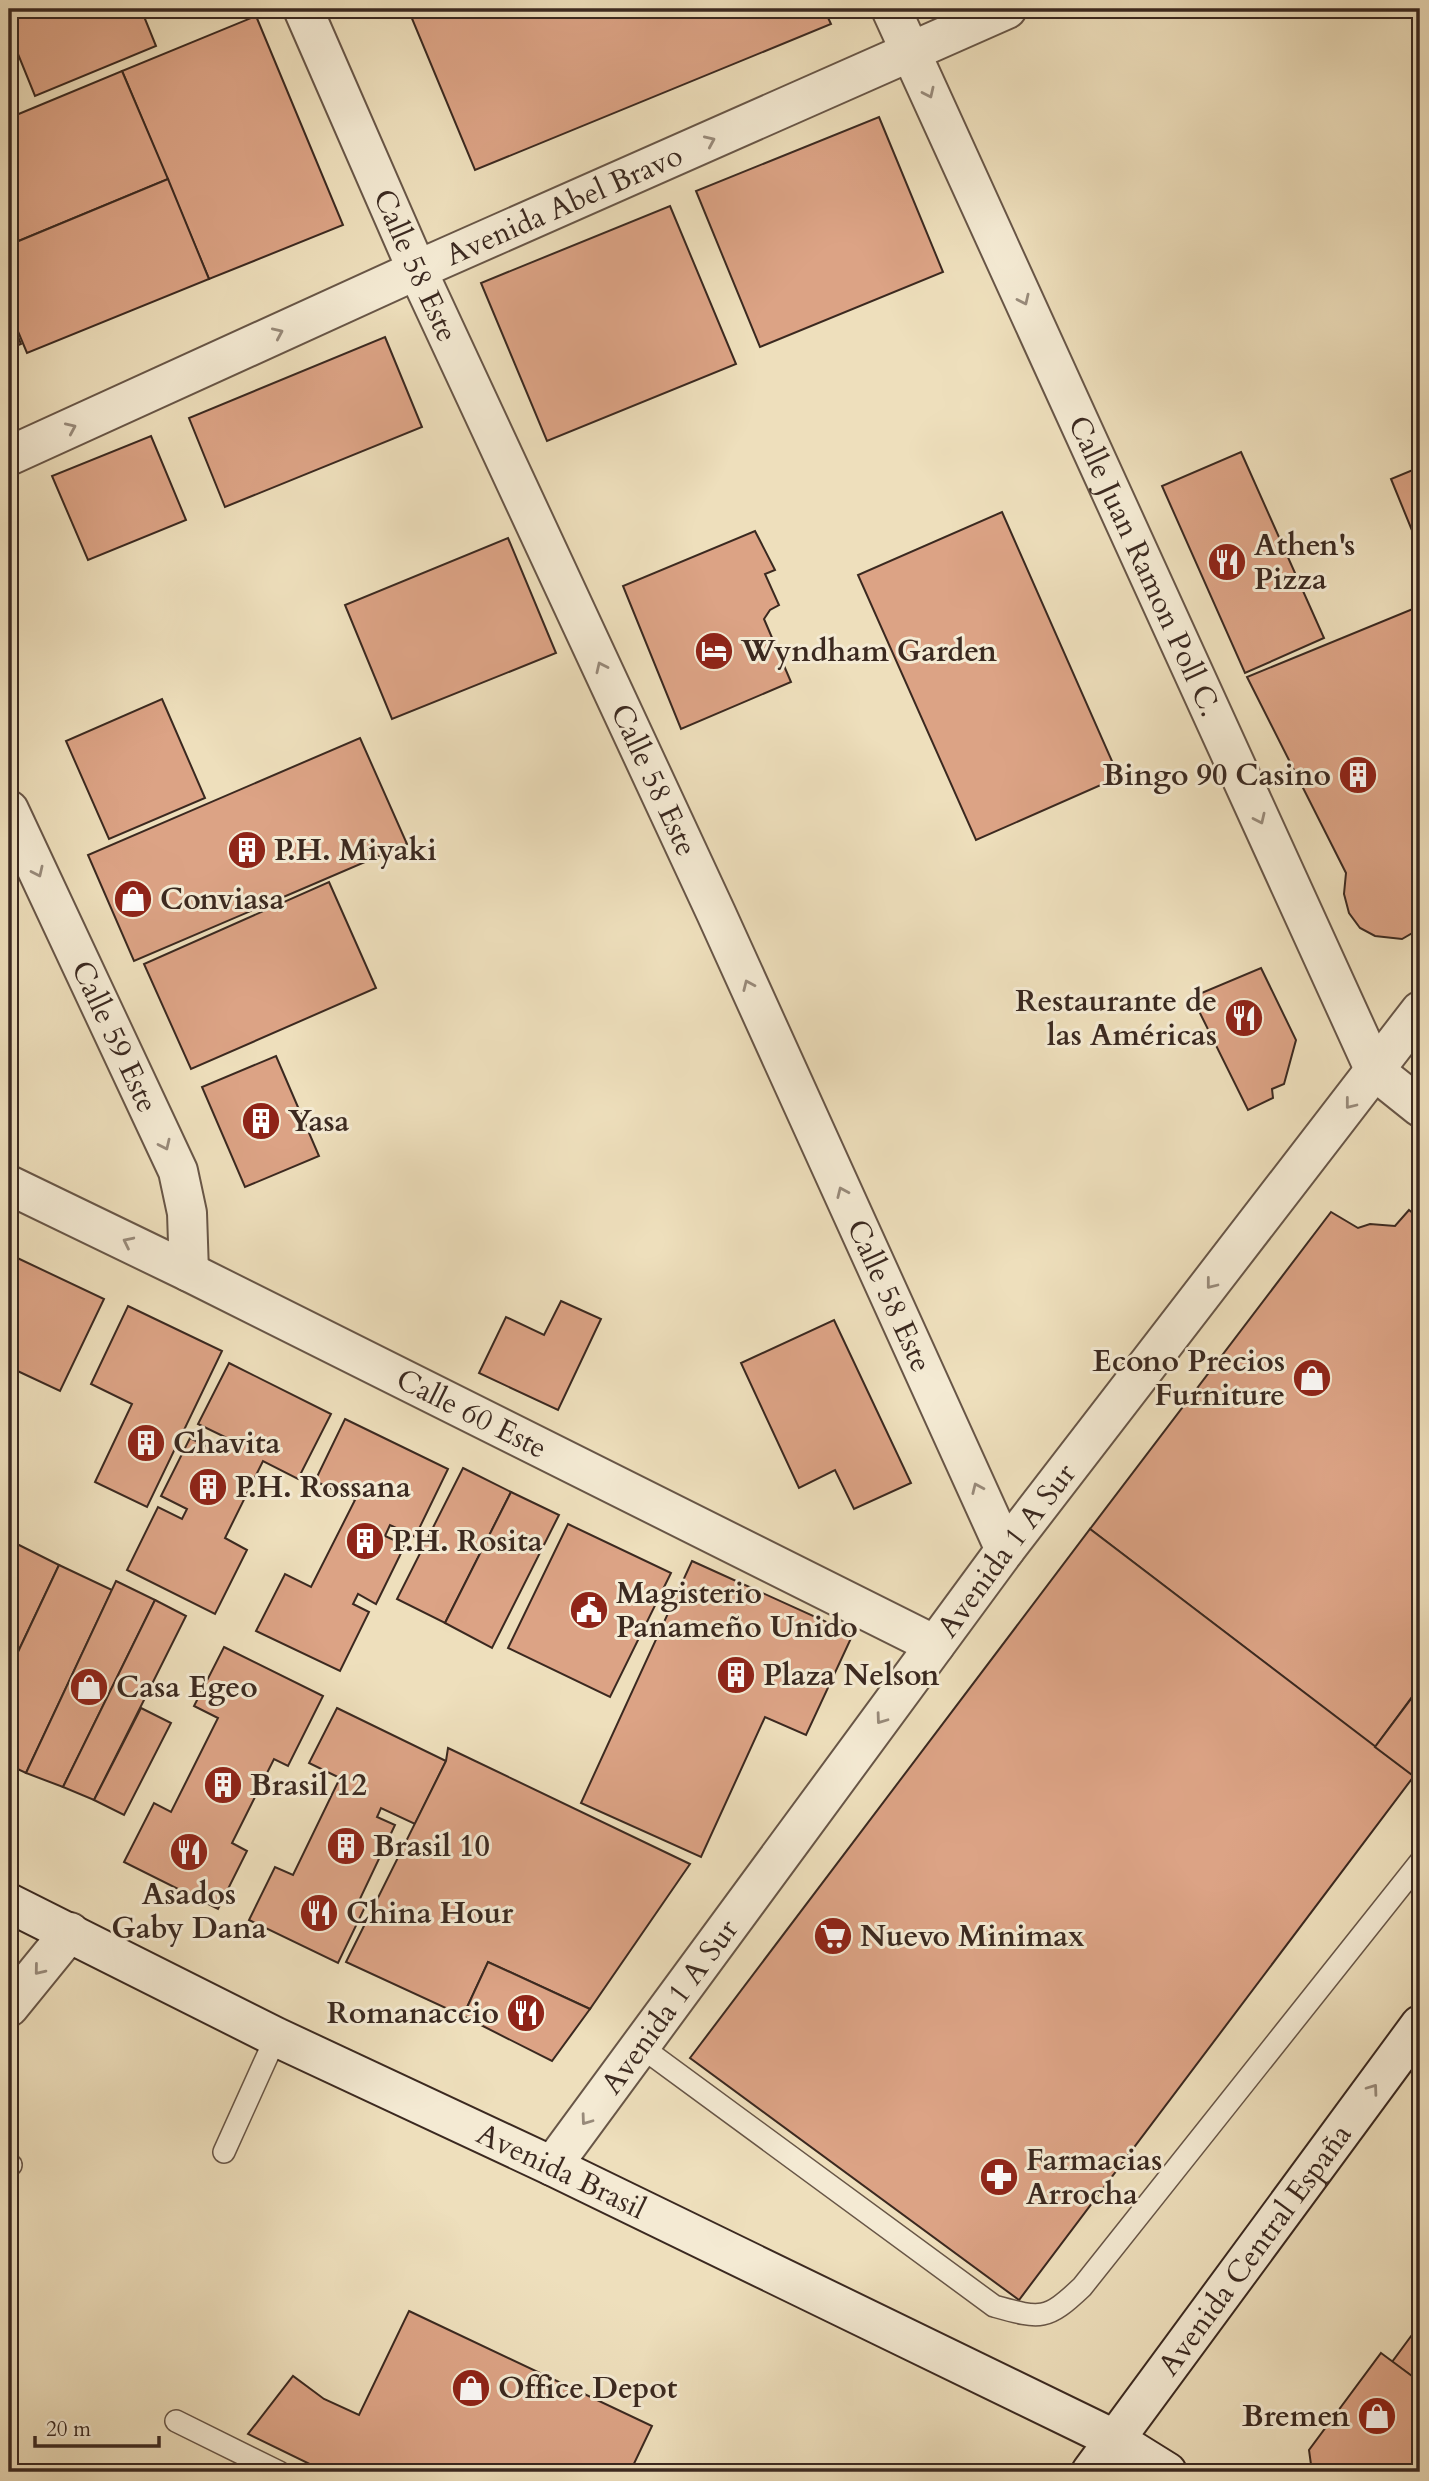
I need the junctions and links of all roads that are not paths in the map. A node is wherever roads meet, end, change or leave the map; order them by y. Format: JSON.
{"nodes":[{"id":1,"x":303,"y":9,"type":"edge"},
{"id":2,"x":891,"y":9,"type":"edge"},
{"id":3,"x":1007,"y":9,"type":"edge"},
{"id":4,"x":911,"y":52,"type":"junction"},
{"id":5,"x":416,"y":270,"type":"junction"},
{"id":6,"x":9,"y":456,"type":"edge"},
{"id":7,"x":9,"y":810,"type":"edge"},
{"id":8,"x":1420,"y":1011,"type":"edge"},
{"id":9,"x":1375,"y":1071,"type":"junction"},
{"id":10,"x":1420,"y":1107,"type":"edge"},
{"id":11,"x":9,"y":1185,"type":"edge"},
{"id":12,"x":189,"y":1272,"type":"junction"},
{"id":13,"x":1005,"y":1550,"type":"junction"},
{"id":14,"x":935,"y":1645,"type":"junction"},
{"id":15,"x":1418,"y":1870,"type":"edge"},
{"id":16,"x":9,"y":1903,"type":"edge"},
{"id":17,"x":70,"y":1932,"type":"junction"},
{"id":18,"x":9,"y":2007,"type":"edge"},
{"id":19,"x":1420,"y":2025,"type":"edge"},
{"id":20,"x":276,"y":2037,"type":"junction"},
{"id":21,"x":640,"y":2046,"type":"junction"},
{"id":22,"x":224,"y":2152,"type":"dead end"},
{"id":23,"x":552,"y":2166,"type":"junction"},
{"id":24,"x":176,"y":2421,"type":"dead end"},
{"id":25,"x":1114,"y":2439,"type":"junction"},
{"id":26,"x":279,"y":2472,"type":"edge"},
{"id":27,"x":1091,"y":2472,"type":"edge"},
{"id":28,"x":1167,"y":2472,"type":"edge"}],
"edges":[{"from":1,"to":5,"type":"street","name":"Calle 58 Este"},
{"from":2,"to":4,"type":"street","name":"Calle Juan Ramon Poll C."},
{"from":3,"to":4,"type":"street","name":"Avenida Abel Bravo"},
{"from":5,"to":4,"type":"street","name":"Avenida Abel Bravo","one_way":true},
{"from":4,"to":9,"type":"street","name":"Calle Juan Ramon Poll C.","one_way":true},
{"from":6,"to":5,"type":"street","name":"Avenida Abel Bravo","one_way":true},
{"from":13,"to":5,"type":"street","name":"Calle 58 Este","one_way":true},
{"from":7,"to":12,"type":"street","name":"Calle 59 Este","one_way":true},
{"from":8,"to":9,"type":"street","name":"Avenida 1 A Sur"},
{"from":9,"to":10,"type":"street","name":"Calle Juan Ramon Poll C."},
{"from":9,"to":13,"type":"street","name":"Avenida 1 A Sur","one_way":true},
{"from":12,"to":11,"type":"street","name":"Calle 60 Este","one_way":true},
{"from":12,"to":14,"type":"street","name":"Calle 60 Este"},
{"from":13,"to":14,"type":"street","name":"Avenida 1 A Sur"},
{"from":14,"to":21,"type":"street","name":"Avenida 1 A Sur","one_way":true},
{"from":15,"to":21,"type":"lane"},
{"from":16,"to":17,"type":"street","name":"Avenida Brasil"},
{"from":17,"to":18,"type":"street","one_way":true},
{"from":17,"to":20,"type":"street","name":"Avenida Brasil"},
{"from":25,"to":19,"type":"street","name":"Avenida Central España","one_way":true},
{"from":20,"to":22,"type":"lane"},
{"from":20,"to":23,"type":"street","name":"Avenida Brasil"},
{"from":21,"to":23,"type":"street","name":"Avenida 1 A Sur","one_way":true},
{"from":23,"to":25,"type":"street","name":"Avenida Brasil"},
{"from":24,"to":26,"type":"lane"},
{"from":25,"to":27,"type":"street","name":"Avenida Central España"},
{"from":25,"to":28,"type":"street","name":"Avenida Brasil"}]}
